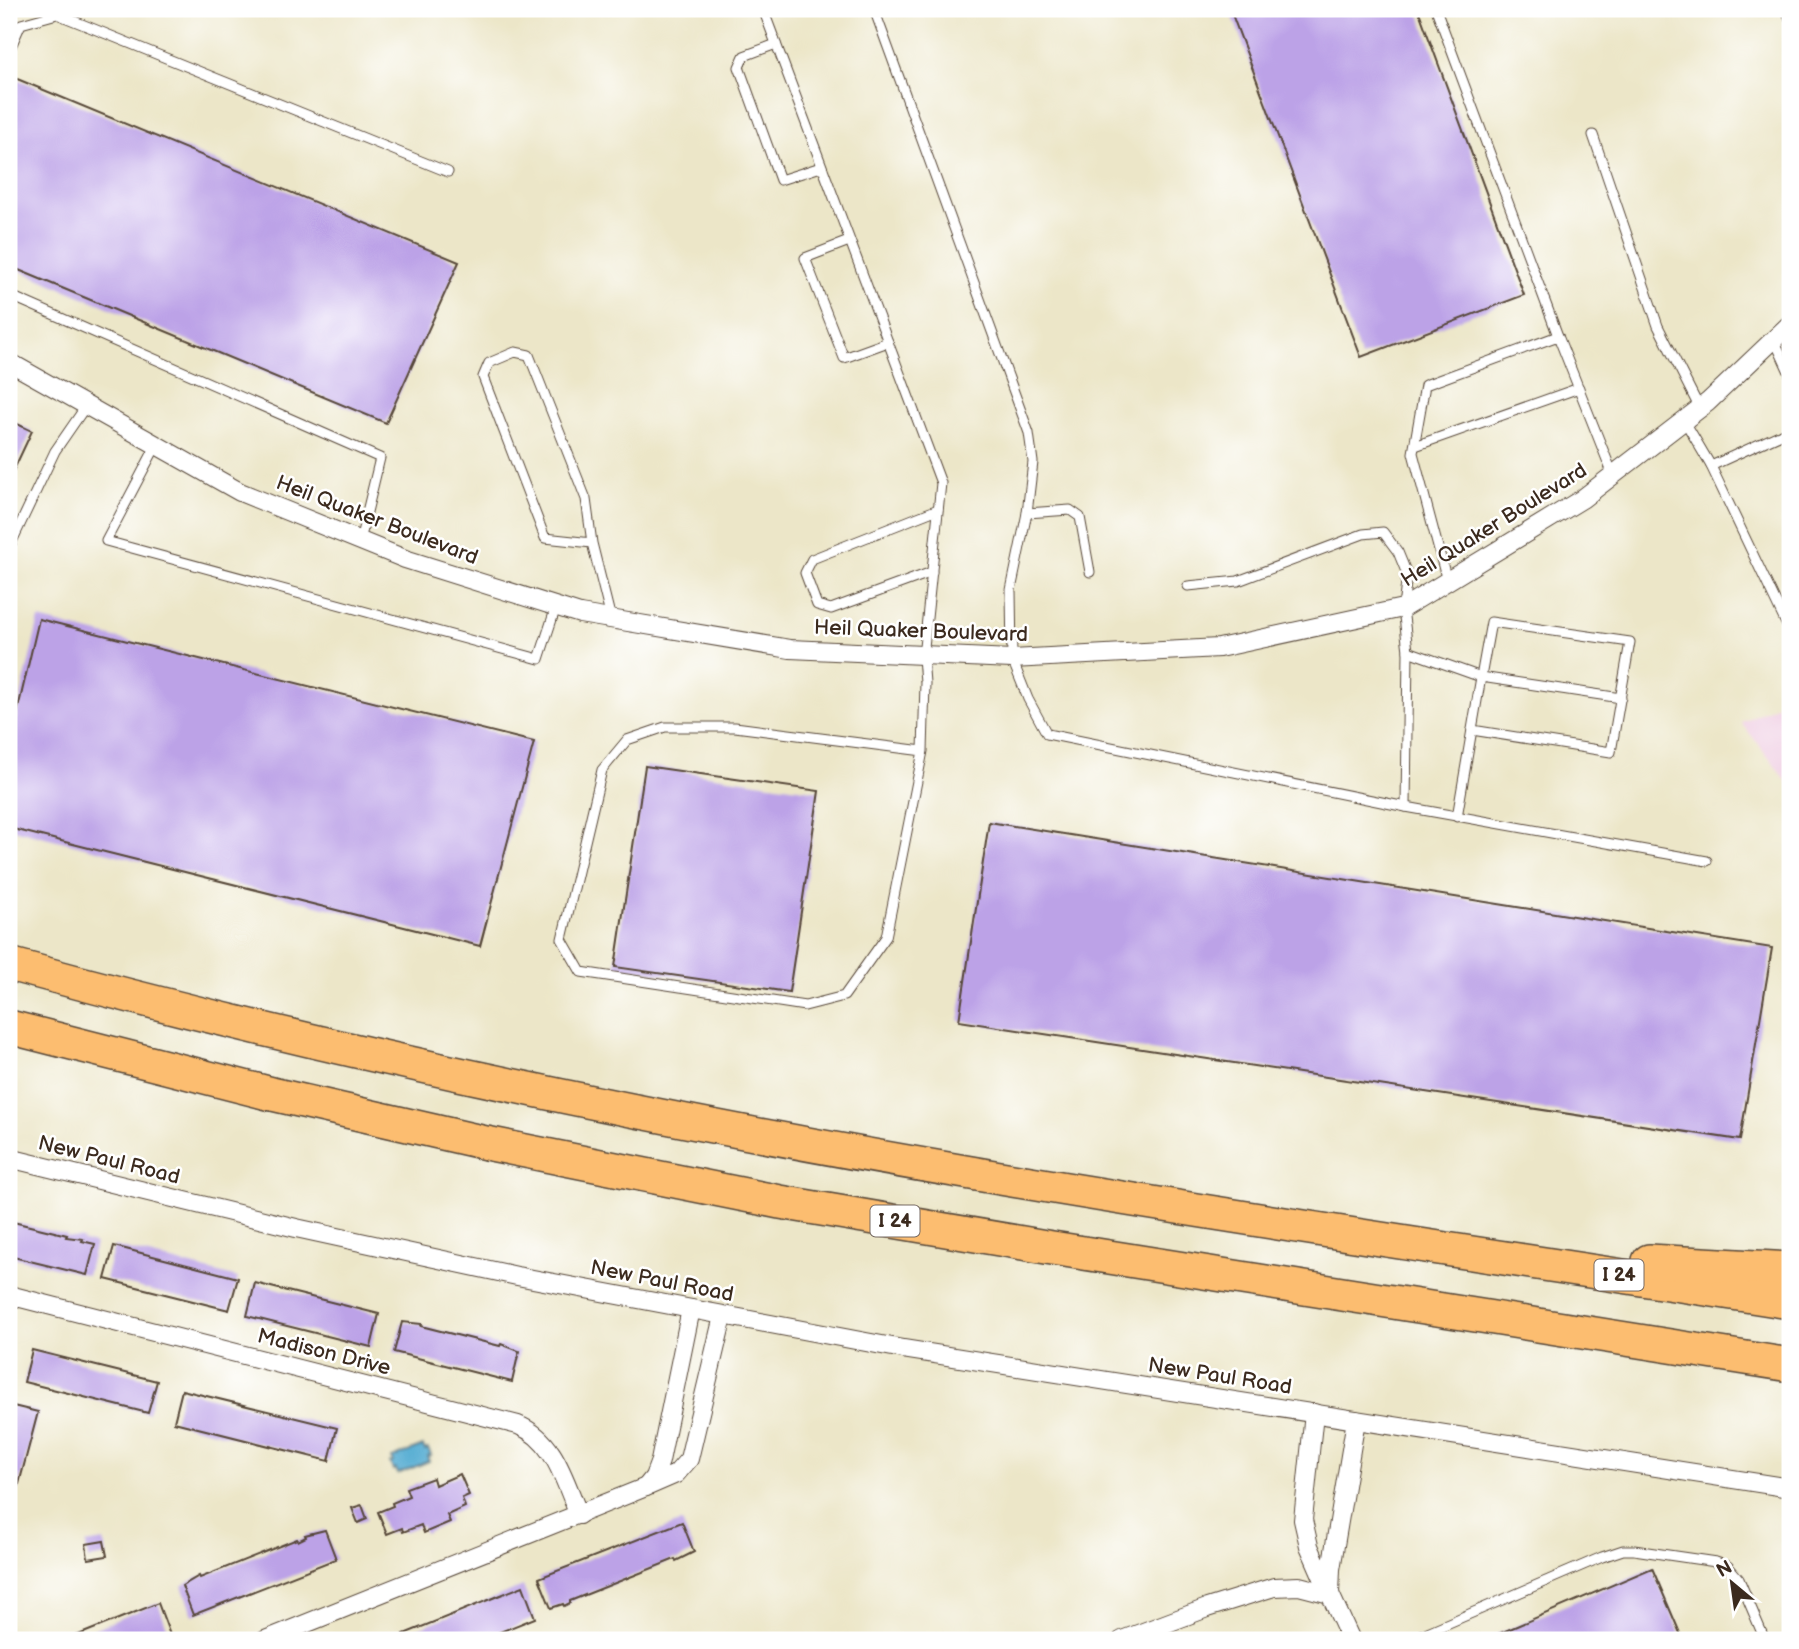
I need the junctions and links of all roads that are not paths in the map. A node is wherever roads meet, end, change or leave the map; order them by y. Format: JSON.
{"nodes":[{"id":1,"x":762,"y":9,"type":"edge"},
{"id":2,"x":874,"y":9,"type":"edge"},
{"id":3,"x":1436,"y":9,"type":"edge"},
{"id":4,"x":1786,"y":9,"type":"edge"},
{"id":5,"x":1790,"y":19,"type":"edge"},
{"id":6,"x":776,"y":44,"type":"junction"},
{"id":7,"x":9,"y":51,"type":"edge"},
{"id":8,"x":1593,"y":135,"type":"dead end"},
{"id":9,"x":821,"y":167,"type":"junction"},
{"id":10,"x":448,"y":172,"type":"dead end"},
{"id":11,"x":849,"y":241,"type":"junction"},
{"id":12,"x":9,"y":295,"type":"edge"},
{"id":13,"x":1790,"y":324,"type":"edge"},
{"id":14,"x":1558,"y":336,"type":"junction"},
{"id":15,"x":1774,"y":339,"type":"junction"},
{"id":16,"x":888,"y":342,"type":"junction"},
{"id":17,"x":9,"y":362,"type":"edge"},
{"id":18,"x":1790,"y":374,"type":"edge"},
{"id":19,"x":1578,"y":388,"type":"junction"},
{"id":20,"x":86,"y":406,"type":"junction"},
{"id":21,"x":1700,"y":408,"type":"junction"},
{"id":22,"x":1684,"y":420,"type":"junction"},
{"id":23,"x":1790,"y":430,"type":"edge"},
{"id":24,"x":156,"y":446,"type":"junction"},
{"id":25,"x":1415,"y":446,"type":"junction"},
{"id":26,"x":1711,"y":466,"type":"junction"},
{"id":27,"x":1613,"y":475,"type":"junction"},
{"id":28,"x":938,"y":509,"type":"junction"},
{"id":29,"x":1027,"y":513,"type":"junction"},
{"id":30,"x":360,"y":541,"type":"junction"},
{"id":31,"x":592,"y":543,"type":"junction"},
{"id":32,"x":9,"y":548,"type":"edge"},
{"id":33,"x":932,"y":572,"type":"junction"},
{"id":34,"x":1090,"y":572,"type":"dead end"},
{"id":35,"x":1447,"y":581,"type":"junction"},
{"id":36,"x":1188,"y":586,"type":"dead end"},
{"id":37,"x":556,"y":607,"type":"junction"},
{"id":38,"x":1403,"y":608,"type":"junction"},
{"id":39,"x":611,"y":619,"type":"junction"},
{"id":40,"x":1790,"y":632,"type":"edge"},
{"id":41,"x":1408,"y":651,"type":"junction"},
{"id":42,"x":923,"y":657,"type":"junction"},
{"id":43,"x":1012,"y":659,"type":"junction"},
{"id":44,"x":1481,"y":677,"type":"junction"},
{"id":45,"x":1621,"y":698,"type":"junction"},
{"id":46,"x":1472,"y":730,"type":"junction"},
{"id":47,"x":923,"y":751,"type":"junction"},
{"id":48,"x":1406,"y":807,"type":"junction"},
{"id":49,"x":1457,"y":817,"type":"junction"},
{"id":50,"x":1707,"y":861,"type":"dead end"},
{"id":51,"x":9,"y":964,"type":"edge"},
{"id":52,"x":9,"y":1027,"type":"edge"},
{"id":53,"x":9,"y":1158,"type":"edge"},
{"id":54,"x":1448,"y":1248,"type":"junction"},
{"id":55,"x":1790,"y":1269,"type":"edge"},
{"id":56,"x":9,"y":1295,"type":"edge"},
{"id":57,"x":1790,"y":1302,"type":"edge"},
{"id":58,"x":691,"y":1309,"type":"junction"},
{"id":59,"x":723,"y":1315,"type":"junction"},
{"id":60,"x":1790,"y":1366,"type":"edge"},
{"id":61,"x":675,"y":1392,"type":"junction"},
{"id":62,"x":704,"y":1398,"type":"junction"},
{"id":63,"x":1314,"y":1413,"type":"junction"},
{"id":64,"x":1356,"y":1420,"type":"junction"},
{"id":65,"x":646,"y":1487,"type":"junction"},
{"id":66,"x":1790,"y":1488,"type":"edge"},
{"id":67,"x":579,"y":1515,"type":"junction"},
{"id":68,"x":1329,"y":1594,"type":"junction"},
{"id":69,"x":1422,"y":1638,"type":"edge"},
{"id":70,"x":265,"y":1640,"type":"edge"},
{"id":71,"x":1122,"y":1640,"type":"edge"},
{"id":72,"x":1351,"y":1640,"type":"edge"},
{"id":73,"x":1409,"y":1640,"type":"edge"},
{"id":74,"x":1765,"y":1640,"type":"edge"}],
"edges":[{"from":1,"to":6,"type":"lane"},
{"from":2,"to":29,"type":"lane"},
{"from":3,"to":14,"type":"lane"},
{"from":4,"to":5,"type":"lane"},
{"from":6,"to":9,"type":"lane"},
{"from":6,"to":9,"type":"lane"},
{"from":7,"to":10,"type":"lane"},
{"from":8,"to":21,"type":"lane"},
{"from":9,"to":11,"type":"lane"},
{"from":11,"to":16,"type":"lane"},
{"from":11,"to":16,"type":"lane"},
{"from":12,"to":30,"type":"lane"},
{"from":13,"to":15,"type":"street","name":"Heil Quaker Boulevard"},
{"from":14,"to":19,"type":"lane"},
{"from":14,"to":25,"type":"lane"},
{"from":15,"to":18,"type":"lane"},
{"from":15,"to":21,"type":"street","name":"Heil Quaker Boulevard"},
{"from":16,"to":28,"type":"lane"},
{"from":17,"to":20,"type":"street","name":"Heil Quaker Boulevard"},
{"from":19,"to":25,"type":"lane"},
{"from":19,"to":27,"type":"lane"},
{"from":20,"to":24,"type":"street","name":"Heil Quaker Boulevard"},
{"from":20,"to":32,"type":"lane"},
{"from":21,"to":22,"type":"street","name":"Heil Quaker Boulevard"},
{"from":22,"to":26,"type":"lane"},
{"from":22,"to":27,"type":"street","name":"Heil Quaker Boulevard"},
{"from":23,"to":26,"type":"lane"},
{"from":24,"to":30,"type":"street","name":"Heil Quaker Boulevard"},
{"from":24,"to":37,"type":"lane"},
{"from":25,"to":35,"type":"lane"},
{"from":26,"to":40,"type":"lane"},
{"from":27,"to":35,"type":"street","name":"Heil Quaker Boulevard"},
{"from":28,"to":33,"type":"lane"},
{"from":28,"to":33,"type":"lane"},
{"from":29,"to":34,"type":"lane"},
{"from":29,"to":43,"type":"lane"},
{"from":30,"to":37,"type":"street","name":"Heil Quaker Boulevard"},
{"from":31,"to":31,"type":"lane"},
{"from":31,"to":39,"type":"lane"},
{"from":33,"to":42,"type":"lane"},
{"from":35,"to":38,"type":"street","name":"Heil Quaker Boulevard"},
{"from":36,"to":38,"type":"lane"},
{"from":37,"to":39,"type":"street","name":"Heil Quaker Boulevard"},
{"from":38,"to":41,"type":"lane"},
{"from":38,"to":43,"type":"street","name":"Heil Quaker Boulevard"},
{"from":39,"to":42,"type":"street","name":"Heil Quaker Boulevard"},
{"from":41,"to":44,"type":"lane"},
{"from":41,"to":48,"type":"lane"},
{"from":42,"to":43,"type":"street","name":"Heil Quaker Boulevard"},
{"from":42,"to":47,"type":"lane"},
{"from":43,"to":48,"type":"lane"},
{"from":44,"to":45,"type":"lane"},
{"from":44,"to":45,"type":"lane"},
{"from":44,"to":46,"type":"lane"},
{"from":45,"to":46,"type":"lane"},
{"from":46,"to":49,"type":"lane"},
{"from":47,"to":47,"type":"lane"},
{"from":48,"to":49,"type":"lane"},
{"from":49,"to":50,"type":"lane"},
{"from":51,"to":54,"type":"highway","number":"I 24"},
{"from":52,"to":60,"type":"highway","number":"I 24"},
{"from":53,"to":58,"type":"street","name":"New Paul Road"},
{"from":54,"to":55,"type":"highway"},
{"from":54,"to":57,"type":"highway","number":"I 24"},
{"from":56,"to":67,"type":"street","name":"Madison Drive"},
{"from":58,"to":59,"type":"street","name":"New Paul Road"},
{"from":58,"to":61,"type":"street"},
{"from":59,"to":62,"type":"street"},
{"from":59,"to":63,"type":"street","name":"New Paul Road"},
{"from":61,"to":62,"type":"street"},
{"from":61,"to":65,"type":"street"},
{"from":62,"to":65,"type":"street"},
{"from":63,"to":64,"type":"street","name":"New Paul Road"},
{"from":63,"to":68,"type":"street","name":"New Paul Road"},
{"from":64,"to":66,"type":"street","name":"New Paul Road"},
{"from":64,"to":68,"type":"street"},
{"from":65,"to":67,"type":"street"},
{"from":67,"to":70,"type":"street"},
{"from":68,"to":71,"type":"street"},
{"from":68,"to":72,"type":"street","name":"New Paul Road"},
{"from":69,"to":73,"type":"lane"},
{"from":69,"to":74,"type":"lane"}]}
